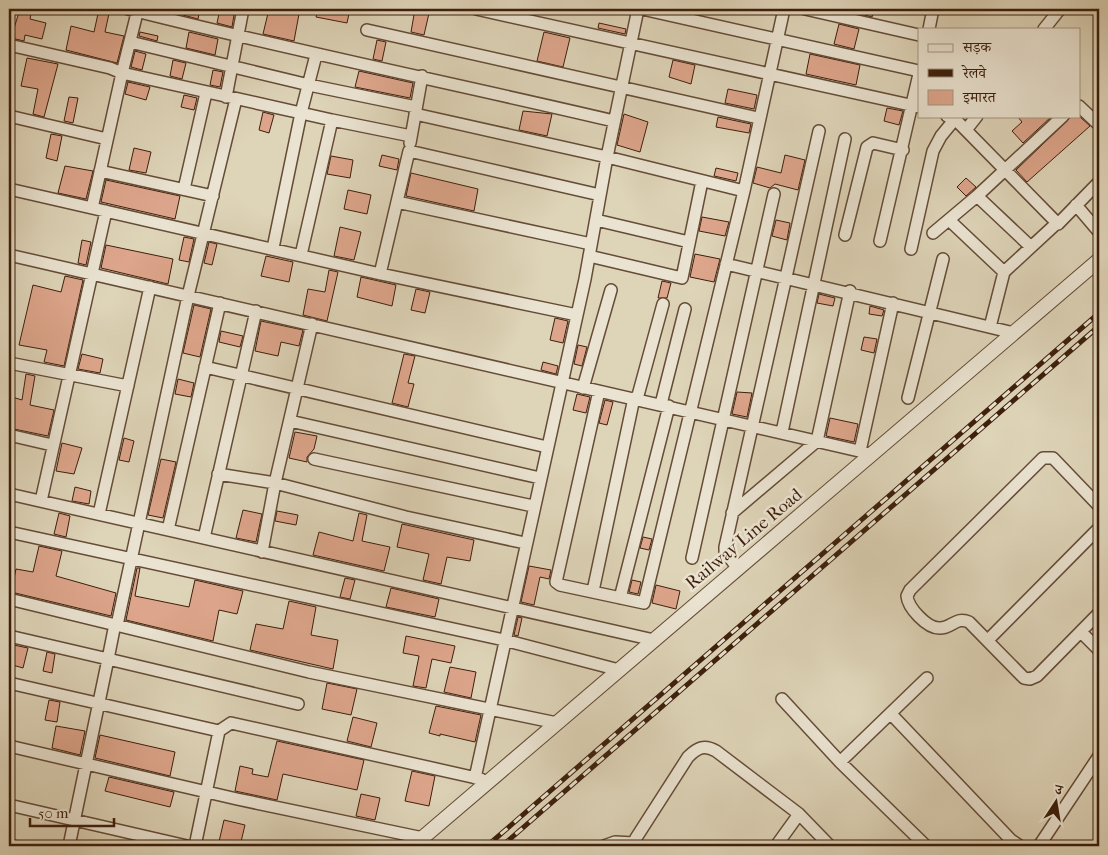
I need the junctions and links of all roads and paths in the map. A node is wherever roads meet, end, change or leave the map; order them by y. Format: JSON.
{"nodes":[{"id":1,"x":243,"y":9,"type":"edge"},
{"id":2,"x":476,"y":9,"type":"edge"},
{"id":3,"x":638,"y":9,"type":"edge"},
{"id":4,"x":642,"y":9,"type":"edge"},
{"id":5,"x":784,"y":9,"type":"edge"},
{"id":6,"x":805,"y":9,"type":"edge"},
{"id":7,"x":933,"y":9,"type":"edge"},
{"id":8,"x":1060,"y":9,"type":"edge"},
{"id":9,"x":135,"y":10,"type":"edge"},
{"id":10,"x":928,"y":28,"type":"edge"},
{"id":11,"x":1045,"y":28,"type":"edge"},
{"id":12,"x":366,"y":30,"type":"dead end"},
{"id":13,"x":237,"y":36,"type":"junction"},
{"id":14,"x":918,"y":36,"type":"edge"},
{"id":15,"x":776,"y":38,"type":"junction"},
{"id":16,"x":130,"y":42,"type":"junction"},
{"id":17,"x":630,"y":43,"type":"junction"},
{"id":18,"x":9,"y":44,"type":"edge"},
{"id":19,"x":316,"y":55,"type":"junction"},
{"id":20,"x":232,"y":67,"type":"junction"},
{"id":21,"x":918,"y":72,"type":"edge"},
{"id":22,"x":122,"y":74,"type":"junction"},
{"id":23,"x":768,"y":75,"type":"junction"},
{"id":24,"x":422,"y":76,"type":"junction"},
{"id":25,"x":918,"y":83,"type":"edge"},
{"id":26,"x":308,"y":85,"type":"junction"},
{"id":27,"x":621,"y":86,"type":"junction"},
{"id":28,"x":206,"y":93,"type":"junction"},
{"id":29,"x":231,"y":98,"type":"junction"},
{"id":30,"x":916,"y":106,"type":"edge"},
{"id":31,"x":1080,"y":107,"type":"edge"},
{"id":32,"x":416,"y":111,"type":"junction"},
{"id":33,"x":301,"y":113,"type":"junction"},
{"id":34,"x":9,"y":116,"type":"edge"},
{"id":35,"x":758,"y":118,"type":"junction"},
{"id":36,"x":951,"y":118,"type":"edge"},
{"id":37,"x":975,"y":118,"type":"edge"},
{"id":38,"x":1061,"y":118,"type":"edge"},
{"id":39,"x":332,"y":120,"type":"junction"},
{"id":40,"x":614,"y":121,"type":"junction"},
{"id":41,"x":1099,"y":125,"type":"edge"},
{"id":42,"x":966,"y":130,"type":"junction"},
{"id":43,"x":819,"y":131,"type":"dead end"},
{"id":44,"x":411,"y":136,"type":"junction"},
{"id":45,"x":845,"y":138,"type":"dead end"},
{"id":46,"x":107,"y":139,"type":"junction"},
{"id":47,"x":903,"y":150,"type":"junction"},
{"id":48,"x":409,"y":151,"type":"junction"},
{"id":49,"x":607,"y":157,"type":"junction"},
{"id":50,"x":100,"y":171,"type":"junction"},
{"id":51,"x":1005,"y":171,"type":"junction"},
{"id":52,"x":702,"y":181,"type":"junction"},
{"id":53,"x":1099,"y":182,"type":"edge"},
{"id":54,"x":9,"y":189,"type":"edge"},
{"id":55,"x":184,"y":189,"type":"junction"},
{"id":56,"x":744,"y":191,"type":"junction"},
{"id":57,"x":774,"y":194,"type":"dead end"},
{"id":58,"x":600,"y":195,"type":"junction"},
{"id":59,"x":212,"y":196,"type":"junction"},
{"id":60,"x":977,"y":196,"type":"junction"},
{"id":61,"x":397,"y":202,"type":"junction"},
{"id":62,"x":1076,"y":205,"type":"junction"},
{"id":63,"x":92,"y":208,"type":"junction"},
{"id":64,"x":106,"y":211,"type":"junction"},
{"id":65,"x":596,"y":220,"type":"junction"},
{"id":66,"x":948,"y":220,"type":"junction"},
{"id":67,"x":1056,"y":223,"type":"junction"},
{"id":68,"x":204,"y":232,"type":"junction"},
{"id":69,"x":1099,"y":232,"type":"edge"},
{"id":70,"x":933,"y":233,"type":"dead end"},
{"id":71,"x":845,"y":235,"type":"dead end"},
{"id":72,"x":880,"y":241,"type":"dead end"},
{"id":73,"x":689,"y":242,"type":"junction"},
{"id":74,"x":591,"y":244,"type":"junction"},
{"id":75,"x":1031,"y":247,"type":"junction"},
{"id":76,"x":273,"y":248,"type":"junction"},
{"id":77,"x":911,"y":249,"type":"dead end"},
{"id":78,"x":9,"y":255,"type":"edge"},
{"id":79,"x":301,"y":255,"type":"junction"},
{"id":80,"x":589,"y":256,"type":"junction"},
{"id":81,"x":943,"y":259,"type":"dead end"},
{"id":82,"x":1099,"y":260,"type":"edge"},
{"id":83,"x":726,"y":264,"type":"junction"},
{"id":84,"x":757,"y":270,"type":"junction"},
{"id":85,"x":1004,"y":272,"type":"junction"},
{"id":86,"x":92,"y":274,"type":"junction"},
{"id":87,"x":380,"y":274,"type":"junction"},
{"id":88,"x":787,"y":277,"type":"junction"},
{"id":89,"x":815,"y":284,"type":"junction"},
{"id":90,"x":150,"y":287,"type":"junction"},
{"id":91,"x":611,"y":290,"type":"dead end"},
{"id":92,"x":850,"y":292,"type":"junction"},
{"id":93,"x":188,"y":296,"type":"junction"},
{"id":94,"x":893,"y":302,"type":"junction"},
{"id":95,"x":220,"y":303,"type":"junction"},
{"id":96,"x":663,"y":304,"type":"dead end"},
{"id":97,"x":685,"y":309,"type":"dead end"},
{"id":98,"x":256,"y":311,"type":"junction"},
{"id":99,"x":930,"y":312,"type":"junction"},
{"id":100,"x":576,"y":315,"type":"junction"},
{"id":101,"x":312,"y":324,"type":"junction"},
{"id":102,"x":990,"y":327,"type":"junction"},
{"id":103,"x":1014,"y":333,"type":"junction"},
{"id":104,"x":9,"y":363,"type":"edge"},
{"id":105,"x":205,"y":367,"type":"junction"},
{"id":106,"x":241,"y":375,"type":"junction"},
{"id":107,"x":68,"y":376,"type":"junction"},
{"id":108,"x":561,"y":383,"type":"junction"},
{"id":109,"x":128,"y":386,"type":"junction"},
{"id":110,"x":297,"y":388,"type":"junction"},
{"id":111,"x":584,"y":388,"type":"junction"},
{"id":112,"x":599,"y":391,"type":"junction"},
{"id":113,"x":908,"y":398,"type":"dead end"},
{"id":114,"x":636,"y":399,"type":"junction"},
{"id":115,"x":665,"y":405,"type":"junction"},
{"id":116,"x":691,"y":412,"type":"junction"},
{"id":117,"x":724,"y":418,"type":"junction"},
{"id":118,"x":290,"y":421,"type":"junction"},
{"id":119,"x":752,"y":425,"type":"junction"},
{"id":120,"x":782,"y":432,"type":"junction"},
{"id":121,"x":9,"y":435,"type":"edge"},
{"id":122,"x":817,"y":441,"type":"junction"},
{"id":123,"x":52,"y":445,"type":"junction"},
{"id":124,"x":547,"y":447,"type":"junction"},
{"id":125,"x":866,"y":453,"type":"junction"},
{"id":126,"x":314,"y":459,"type":"dead end"},
{"id":127,"x":218,"y":474,"type":"junction"},
{"id":128,"x":540,"y":478,"type":"junction"},
{"id":129,"x":275,"y":483,"type":"junction"},
{"id":130,"x":9,"y":494,"type":"edge"},
{"id":131,"x":41,"y":501,"type":"junction"},
{"id":132,"x":533,"y":506,"type":"junction"},
{"id":133,"x":1099,"y":506,"type":"edge"},
{"id":134,"x":732,"y":513,"type":"junction"},
{"id":135,"x":99,"y":514,"type":"junction"},
{"id":136,"x":139,"y":523,"type":"junction"},
{"id":137,"x":1099,"y":528,"type":"edge"},
{"id":138,"x":168,"y":530,"type":"junction"},
{"id":139,"x":9,"y":532,"type":"edge"},
{"id":140,"x":204,"y":538,"type":"junction"},
{"id":141,"x":525,"y":543,"type":"junction"},
{"id":142,"x":262,"y":552,"type":"junction"},
{"id":143,"x":692,"y":558,"type":"dead end"},
{"id":144,"x":131,"y":560,"type":"junction"},
{"id":145,"x":738,"y":569,"type":"junction"},
{"id":146,"x":593,"y":591,"type":"junction"},
{"id":147,"x":620,"y":598,"type":"junction"},
{"id":148,"x":9,"y":600,"type":"edge"},
{"id":149,"x":511,"y":607,"type":"junction"},
{"id":150,"x":1099,"y":613,"type":"edge"},
{"id":151,"x":116,"y":625,"type":"junction"},
{"id":152,"x":1081,"y":632,"type":"junction"},
{"id":153,"x":9,"y":636,"type":"edge"},
{"id":154,"x":504,"y":640,"type":"junction"},
{"id":155,"x":654,"y":640,"type":"junction"},
{"id":156,"x":988,"y":640,"type":"junction"},
{"id":157,"x":1099,"y":650,"type":"edge"},
{"id":158,"x":108,"y":659,"type":"junction"},
{"id":159,"x":619,"y":670,"type":"junction"},
{"id":160,"x":927,"y":678,"type":"dead end"},
{"id":161,"x":9,"y":683,"type":"edge"},
{"id":162,"x":782,"y":699,"type":"dead end"},
{"id":163,"x":97,"y":703,"type":"junction"},
{"id":164,"x":298,"y":704,"type":"dead end"},
{"id":165,"x":490,"y":708,"type":"junction"},
{"id":166,"x":891,"y":714,"type":"junction"},
{"id":167,"x":557,"y":723,"type":"junction"},
{"id":168,"x":219,"y":731,"type":"junction"},
{"id":169,"x":9,"y":746,"type":"edge"},
{"id":170,"x":1099,"y":756,"type":"edge"},
{"id":171,"x":840,"y":762,"type":"junction"},
{"id":172,"x":88,"y":764,"type":"junction"},
{"id":173,"x":475,"y":778,"type":"junction"},
{"id":174,"x":490,"y":781,"type":"junction"},
{"id":175,"x":208,"y":792,"type":"junction"},
{"id":176,"x":9,"y":805,"type":"edge"},
{"id":177,"x":799,"y":814,"type":"junction"},
{"id":178,"x":74,"y":821,"type":"junction"},
{"id":179,"x":418,"y":842,"type":"edge"},
{"id":180,"x":1012,"y":844,"type":"edge"},
{"id":181,"x":9,"y":845,"type":"edge"},
{"id":182,"x":634,"y":845,"type":"edge"},
{"id":183,"x":14,"y":846,"type":"edge"},
{"id":184,"x":69,"y":846,"type":"edge"},
{"id":185,"x":187,"y":846,"type":"edge"},
{"id":186,"x":196,"y":846,"type":"edge"},
{"id":187,"x":604,"y":846,"type":"edge"},
{"id":188,"x":776,"y":846,"type":"edge"},
{"id":189,"x":830,"y":846,"type":"edge"},
{"id":190,"x":926,"y":846,"type":"edge"},
{"id":191,"x":1038,"y":846,"type":"edge"}],
"edges":[{"from":1,"to":13,"type":"street"},
{"from":2,"to":17,"type":"street"},
{"from":3,"to":17,"type":"street"},
{"from":4,"to":15,"type":"street"},
{"from":5,"to":15,"type":"street"},
{"from":6,"to":14,"type":"street"},
{"from":7,"to":10,"type":"street"},
{"from":8,"to":11,"type":"street"},
{"from":9,"to":13,"type":"street"},
{"from":9,"to":16,"type":"street"},
{"from":12,"to":27,"type":"street"},
{"from":13,"to":19,"type":"street"},
{"from":13,"to":20,"type":"street"},
{"from":15,"to":21,"type":"street"},
{"from":15,"to":23,"type":"street"},
{"from":16,"to":20,"type":"street"},
{"from":16,"to":22,"type":"street"},
{"from":17,"to":23,"type":"street"},
{"from":17,"to":27,"type":"street"},
{"from":18,"to":22,"type":"street"},
{"from":19,"to":24,"type":"street"},
{"from":19,"to":26,"type":"street"},
{"from":20,"to":26,"type":"street"},
{"from":20,"to":29,"type":"street"},
{"from":22,"to":28,"type":"street"},
{"from":22,"to":46,"type":"street"},
{"from":23,"to":30,"type":"street"},
{"from":23,"to":35,"type":"street"},
{"from":24,"to":32,"type":"street"},
{"from":24,"to":40,"type":"street"},
{"from":25,"to":30,"type":"street"},
{"from":26,"to":32,"type":"street"},
{"from":26,"to":33,"type":"street"},
{"from":27,"to":35,"type":"street"},
{"from":27,"to":40,"type":"street"},
{"from":28,"to":29,"type":"street"},
{"from":28,"to":55,"type":"street"},
{"from":29,"to":33,"type":"street"},
{"from":29,"to":59,"type":"street"},
{"from":30,"to":47,"type":"street"},
{"from":31,"to":41,"type":"street"},
{"from":32,"to":44,"type":"street"},
{"from":32,"to":49,"type":"street"},
{"from":33,"to":39,"type":"street"},
{"from":33,"to":76,"type":"street"},
{"from":34,"to":46,"type":"street"},
{"from":35,"to":56,"type":"street"},
{"from":36,"to":42,"type":"street"},
{"from":36,"to":77,"type":"street"},
{"from":37,"to":42,"type":"street"},
{"from":38,"to":51,"type":"street"},
{"from":39,"to":44,"type":"street"},
{"from":39,"to":79,"type":"street"},
{"from":40,"to":49,"type":"street"},
{"from":42,"to":51,"type":"street"},
{"from":43,"to":88,"type":"street"},
{"from":44,"to":48,"type":"street"},
{"from":45,"to":89,"type":"street"},
{"from":46,"to":50,"type":"street"},
{"from":47,"to":71,"type":"street"},
{"from":47,"to":72,"type":"street"},
{"from":48,"to":58,"type":"street"},
{"from":48,"to":61,"type":"street"},
{"from":49,"to":52,"type":"street"},
{"from":49,"to":58,"type":"street"},
{"from":50,"to":55,"type":"street"},
{"from":50,"to":63,"type":"street"},
{"from":51,"to":60,"type":"street"},
{"from":51,"to":67,"type":"street"},
{"from":52,"to":56,"type":"street"},
{"from":52,"to":73,"type":"street"},
{"from":53,"to":62,"type":"street"},
{"from":54,"to":63,"type":"street"},
{"from":55,"to":59,"type":"street"},
{"from":56,"to":83,"type":"street"},
{"from":57,"to":84,"type":"street"},
{"from":58,"to":65,"type":"street"},
{"from":59,"to":68,"type":"street"},
{"from":60,"to":66,"type":"street"},
{"from":60,"to":75,"type":"street"},
{"from":61,"to":74,"type":"street"},
{"from":61,"to":87,"type":"street"},
{"from":62,"to":67,"type":"street"},
{"from":62,"to":69,"type":"street"},
{"from":63,"to":64,"type":"street"},
{"from":64,"to":68,"type":"street"},
{"from":64,"to":86,"type":"street"},
{"from":65,"to":73,"type":"street"},
{"from":65,"to":74,"type":"street"},
{"from":66,"to":70,"type":"street"},
{"from":66,"to":85,"type":"street"},
{"from":67,"to":75,"type":"street"},
{"from":68,"to":76,"type":"street"},
{"from":68,"to":93,"type":"street"},
{"from":73,"to":80,"type":"street"},
{"from":74,"to":80,"type":"street"},
{"from":75,"to":85,"type":"street"},
{"from":76,"to":79,"type":"street"},
{"from":78,"to":86,"type":"street"},
{"from":79,"to":87,"type":"street"},
{"from":80,"to":100,"type":"street"},
{"from":81,"to":99,"type":"street"},
{"from":82,"to":103,"type":"street","name":"Railway Line Road"},
{"from":83,"to":84,"type":"street"},
{"from":83,"to":116,"type":"street"},
{"from":84,"to":88,"type":"street"},
{"from":84,"to":117,"type":"street"},
{"from":85,"to":102,"type":"street"},
{"from":86,"to":90,"type":"street"},
{"from":86,"to":107,"type":"street"},
{"from":87,"to":100,"type":"street"},
{"from":88,"to":89,"type":"street"},
{"from":88,"to":119,"type":"street"},
{"from":89,"to":92,"type":"street"},
{"from":89,"to":120,"type":"street"},
{"from":90,"to":93,"type":"street"},
{"from":90,"to":109,"type":"street"},
{"from":91,"to":111,"type":"street"},
{"from":92,"to":94,"type":"street"},
{"from":92,"to":122,"type":"street"},
{"from":93,"to":95,"type":"street"},
{"from":93,"to":136,"type":"street"},
{"from":94,"to":99,"type":"street"},
{"from":94,"to":125,"type":"street"},
{"from":95,"to":98,"type":"street"},
{"from":95,"to":105,"type":"street"},
{"from":96,"to":114,"type":"street"},
{"from":97,"to":115,"type":"street"},
{"from":98,"to":101,"type":"street"},
{"from":98,"to":106,"type":"street"},
{"from":99,"to":102,"type":"street"},
{"from":99,"to":113,"type":"street"},
{"from":100,"to":108,"type":"street"},
{"from":101,"to":108,"type":"street"},
{"from":101,"to":110,"type":"street"},
{"from":102,"to":103,"type":"street"},
{"from":103,"to":125,"type":"street","name":"Railway Line Road"},
{"from":104,"to":107,"type":"street"},
{"from":105,"to":106,"type":"street"},
{"from":105,"to":138,"type":"street"},
{"from":106,"to":110,"type":"street"},
{"from":106,"to":127,"type":"street"},
{"from":107,"to":109,"type":"street"},
{"from":107,"to":123,"type":"street"},
{"from":108,"to":111,"type":"street"},
{"from":108,"to":124,"type":"street"},
{"from":109,"to":135,"type":"street"},
{"from":110,"to":118,"type":"street"},
{"from":110,"to":124,"type":"street"},
{"from":111,"to":112,"type":"street"},
{"from":112,"to":114,"type":"street"},
{"from":112,"to":146,"type":"street"},
{"from":114,"to":115,"type":"street"},
{"from":114,"to":146,"type":"street"},
{"from":115,"to":116,"type":"street"},
{"from":115,"to":147,"type":"street"},
{"from":116,"to":117,"type":"street"},
{"from":116,"to":147,"type":"street"},
{"from":117,"to":119,"type":"street"},
{"from":117,"to":143,"type":"street"},
{"from":118,"to":128,"type":"street"},
{"from":118,"to":129,"type":"street"},
{"from":119,"to":120,"type":"street"},
{"from":119,"to":134,"type":"street"},
{"from":120,"to":122,"type":"street"},
{"from":121,"to":123,"type":"street"},
{"from":122,"to":125,"type":"street"},
{"from":122,"to":134,"type":"street"},
{"from":123,"to":131,"type":"street"},
{"from":124,"to":128,"type":"street"},
{"from":125,"to":145,"type":"street","name":"Railway Line Road"},
{"from":126,"to":132,"type":"street"},
{"from":127,"to":129,"type":"street"},
{"from":127,"to":140,"type":"street"},
{"from":128,"to":132,"type":"street"},
{"from":129,"to":141,"type":"street"},
{"from":129,"to":142,"type":"street"},
{"from":130,"to":131,"type":"street"},
{"from":131,"to":135,"type":"street"},
{"from":132,"to":141,"type":"street"},
{"from":133,"to":156,"type":"street"},
{"from":134,"to":145,"type":"street"},
{"from":135,"to":136,"type":"street"},
{"from":136,"to":138,"type":"street"},
{"from":136,"to":144,"type":"street"},
{"from":137,"to":156,"type":"street"},
{"from":138,"to":140,"type":"street"},
{"from":139,"to":144,"type":"street"},
{"from":140,"to":142,"type":"street"},
{"from":141,"to":149,"type":"street"},
{"from":142,"to":149,"type":"street"},
{"from":144,"to":151,"type":"street"},
{"from":144,"to":154,"type":"street"},
{"from":145,"to":155,"type":"street","name":"Railway Line Road"},
{"from":146,"to":147,"type":"street"},
{"from":148,"to":151,"type":"street"},
{"from":149,"to":154,"type":"street"},
{"from":149,"to":155,"type":"street"},
{"from":150,"to":152,"type":"street"},
{"from":151,"to":158,"type":"street"},
{"from":151,"to":165,"type":"street"},
{"from":152,"to":156,"type":"street"},
{"from":152,"to":157,"type":"street"},
{"from":153,"to":158,"type":"street"},
{"from":154,"to":159,"type":"street"},
{"from":154,"to":165,"type":"street"},
{"from":155,"to":159,"type":"street","name":"Railway Line Road"},
{"from":158,"to":163,"type":"street"},
{"from":158,"to":164,"type":"street"},
{"from":159,"to":167,"type":"street","name":"Railway Line Road"},
{"from":160,"to":166,"type":"street"},
{"from":161,"to":163,"type":"street"},
{"from":162,"to":171,"type":"street"},
{"from":163,"to":168,"type":"street"},
{"from":163,"to":172,"type":"street"},
{"from":165,"to":167,"type":"street"},
{"from":165,"to":173,"type":"street"},
{"from":166,"to":171,"type":"street"},
{"from":166,"to":180,"type":"street"},
{"from":167,"to":174,"type":"street","name":"Railway Line Road"},
{"from":168,"to":173,"type":"street"},
{"from":168,"to":175,"type":"street"},
{"from":169,"to":172,"type":"street"},
{"from":170,"to":191,"type":"street"},
{"from":171,"to":190,"type":"street"},
{"from":172,"to":175,"type":"street"},
{"from":172,"to":178,"type":"street"},
{"from":173,"to":174,"type":"street"},
{"from":174,"to":179,"type":"street","name":"Railway Line Road"},
{"from":175,"to":179,"type":"street"},
{"from":175,"to":186,"type":"street"},
{"from":176,"to":178,"type":"street"},
{"from":177,"to":182,"type":"street"},
{"from":177,"to":188,"type":"street"},
{"from":177,"to":189,"type":"street"},
{"from":178,"to":184,"type":"street"},
{"from":178,"to":185,"type":"street"},
{"from":181,"to":183,"type":"street"},
{"from":182,"to":187,"type":"street"}]}
